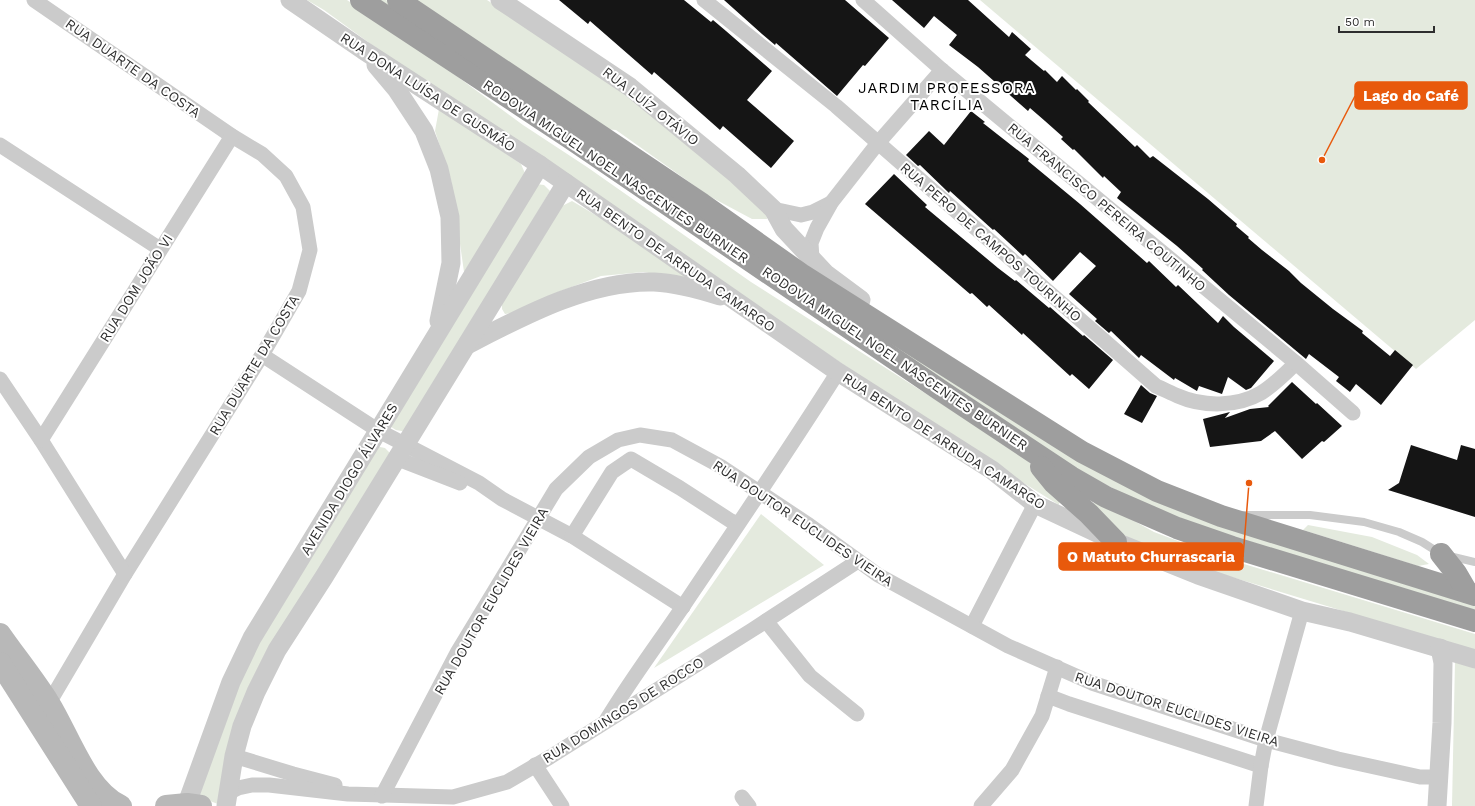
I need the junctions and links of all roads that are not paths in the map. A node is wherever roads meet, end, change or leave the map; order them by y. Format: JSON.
{"nodes":[{"id":1,"x":34,"y":0,"type":"edge"},
{"id":2,"x":290,"y":0,"type":"edge"},
{"id":3,"x":361,"y":0,"type":"edge"},
{"id":4,"x":398,"y":0,"type":"edge"},
{"id":5,"x":500,"y":0,"type":"edge"},
{"id":6,"x":704,"y":0,"type":"edge"},
{"id":7,"x":863,"y":0,"type":"edge"},
{"id":8,"x":363,"y":50,"type":"junction"},
{"id":9,"x":942,"y":70,"type":"junction"},
{"id":10,"x":232,"y":136,"type":"junction"},
{"id":11,"x":878,"y":143,"type":"junction"},
{"id":12,"x":0,"y":145,"type":"edge"},
{"id":13,"x":540,"y":165,"type":"junction"},
{"id":14,"x":566,"y":183,"type":"junction"},
{"id":15,"x":831,"y":203,"type":"junction"},
{"id":16,"x":773,"y":209,"type":"junction"},
{"id":17,"x":160,"y":249,"type":"junction"},
{"id":18,"x":812,"y":259,"type":"junction"},
{"id":19,"x":737,"y":302,"type":"junction"},
{"id":20,"x":436,"y":334,"type":"junction"},
{"id":21,"x":909,"y":342,"type":"junction"},
{"id":22,"x":467,"y":345,"type":"junction"},
{"id":23,"x":262,"y":355,"type":"junction"},
{"id":24,"x":1296,"y":363,"type":"junction"},
{"id":25,"x":838,"y":372,"type":"junction"},
{"id":26,"x":0,"y":379,"type":"edge"},
{"id":27,"x":1353,"y":413,"type":"dead end"},
{"id":28,"x":379,"y":431,"type":"junction"},
{"id":29,"x":42,"y":440,"type":"junction"},
{"id":30,"x":618,"y":440,"type":"junction"},
{"id":31,"x":1020,"y":442,"type":"junction"},
{"id":32,"x":402,"y":451,"type":"junction"},
{"id":33,"x":612,"y":472,"type":"junction"},
{"id":34,"x":760,"y":493,"type":"junction"},
{"id":35,"x":1035,"y":504,"type":"junction"},
{"id":36,"x":1221,"y":516,"type":"junction"},
{"id":37,"x":539,"y":519,"type":"junction"},
{"id":38,"x":738,"y":524,"type":"junction"},
{"id":39,"x":572,"y":536,"type":"junction"},
{"id":40,"x":1116,"y":542,"type":"junction"},
{"id":41,"x":1441,"y":554,"type":"junction"},
{"id":42,"x":858,"y":561,"type":"junction"},
{"id":43,"x":1475,"y":562,"type":"edge"},
{"id":44,"x":125,"y":574,"type":"junction"},
{"id":45,"x":1471,"y":593,"type":"edge"},
{"id":46,"x":683,"y":607,"type":"junction"},
{"id":47,"x":1302,"y":611,"type":"junction"},
{"id":48,"x":766,"y":621,"type":"junction"},
{"id":49,"x":1475,"y":622,"type":"edge"},
{"id":50,"x":972,"y":626,"type":"junction"},
{"id":51,"x":0,"y":634,"type":"edge"},
{"id":52,"x":1440,"y":648,"type":"junction"},
{"id":53,"x":1475,"y":659,"type":"edge"},
{"id":54,"x":0,"y":663,"type":"edge"},
{"id":55,"x":1057,"y":667,"type":"junction"},
{"id":56,"x":1048,"y":696,"type":"junction"},
{"id":57,"x":49,"y":703,"type":"junction"},
{"id":58,"x":857,"y":714,"type":"dead end"},
{"id":59,"x":604,"y":723,"type":"junction"},
{"id":60,"x":1266,"y":740,"type":"junction"},
{"id":61,"x":234,"y":756,"type":"junction"},
{"id":62,"x":535,"y":765,"type":"junction"},
{"id":63,"x":1261,"y":766,"type":"junction"},
{"id":64,"x":1438,"y":777,"type":"junction"},
{"id":65,"x":367,"y":794,"type":"junction"},
{"id":66,"x":382,"y":796,"type":"junction"},
{"id":67,"x":227,"y":800,"type":"edge"},
{"id":68,"x":185,"y":805,"type":"edge"},
{"id":69,"x":91,"y":806,"type":"edge"},
{"id":70,"x":121,"y":806,"type":"edge"},
{"id":71,"x":562,"y":806,"type":"edge"},
{"id":72,"x":981,"y":806,"type":"edge"},
{"id":73,"x":1256,"y":806,"type":"edge"},
{"id":74,"x":1437,"y":806,"type":"edge"}],
"edges":[{"from":1,"to":10,"type":"street","name":"RUA DUARTE DA COSTA"},
{"from":2,"to":8,"type":"street","name":"RUA DONA LUÍSA DE GUSMÃO"},
{"from":3,"to":31,"type":"highway","name":"RODOVIA MIGUEL NOEL NASCENTES BURNIER"},
{"from":4,"to":21,"type":"highway","name":"RODOVIA MIGUEL NOEL NASCENTES BURNIER"},
{"from":5,"to":16,"type":"street","name":"RUA LUÍZ OTÁVIO"},
{"from":6,"to":11,"type":"street","name":"RUA PERO DE CAMPOS TOURINHO"},
{"from":7,"to":9,"type":"street","name":"RUA FRANCISCO PEREIRA COUTINHO"},
{"from":8,"to":13,"type":"street","name":"RUA DONA LUÍSA DE GUSMÃO"},
{"from":8,"to":20,"type":"street"},
{"from":9,"to":11,"type":"street"},
{"from":9,"to":24,"type":"street","name":"RUA FRANCISCO PEREIRA COUTINHO"},
{"from":10,"to":17,"type":"street","name":"RUA DOM JOÃO VI"},
{"from":10,"to":23,"type":"street","name":"RUA DUARTE DA COSTA"},
{"from":11,"to":15,"type":"street"},
{"from":11,"to":24,"type":"street","name":"RUA PERO DE CAMPOS TOURINHO"},
{"from":12,"to":17,"type":"street"},
{"from":13,"to":14,"type":"street","name":"RUA DONA LUÍSA DE GUSMÃO"},
{"from":13,"to":20,"type":"street","name":"AVENIDA DIOGO ÁLVARES"},
{"from":14,"to":19,"type":"street","name":"RUA BENTO DE ARRUDA CAMARGO"},
{"from":14,"to":22,"type":"street"},
{"from":15,"to":16,"type":"street"},
{"from":15,"to":18,"type":"street"},
{"from":16,"to":18,"type":"street","name":"RUA LUÍZ OTÁVIO"},
{"from":17,"to":29,"type":"street","name":"RUA DOM JOÃO VI"},
{"from":18,"to":21,"type":"street","name":"RUA LUÍZ OTÁVIO"},
{"from":19,"to":22,"type":"street"},
{"from":19,"to":25,"type":"street","name":"RUA BENTO DE ARRUDA CAMARGO"},
{"from":20,"to":28,"type":"street","name":"AVENIDA DIOGO ÁLVARES"},
{"from":21,"to":36,"type":"highway","name":"RODOVIA MIGUEL NOEL NASCENTES BURNIER"},
{"from":22,"to":32,"type":"street"},
{"from":23,"to":28,"type":"street"},
{"from":23,"to":44,"type":"street","name":"RUA DUARTE DA COSTA"},
{"from":24,"to":27,"type":"street","name":"RUA FRANCISCO PEREIRA COUTINHO"},
{"from":25,"to":34,"type":"street"},
{"from":25,"to":35,"type":"street","name":"RUA BENTO DE ARRUDA CAMARGO"},
{"from":26,"to":29,"type":"street"},
{"from":28,"to":32,"type":"street"},
{"from":28,"to":68,"type":"street","name":"AVENIDA DIOGO ÁLVARES"},
{"from":29,"to":44,"type":"street"},
{"from":30,"to":33,"type":"street"},
{"from":30,"to":34,"type":"street","name":"RUA DOUTOR EUCLIDES VIEIRA"},
{"from":30,"to":37,"type":"street","name":"RUA DOUTOR EUCLIDES VIEIRA"},
{"from":31,"to":40,"type":"highway"},
{"from":31,"to":49,"type":"highway","name":"RODOVIA MIGUEL NOEL NASCENTES BURNIER"},
{"from":32,"to":37,"type":"street"},
{"from":32,"to":61,"type":"street"},
{"from":33,"to":38,"type":"street"},
{"from":33,"to":39,"type":"street"},
{"from":34,"to":38,"type":"street"},
{"from":34,"to":42,"type":"street","name":"RUA DOUTOR EUCLIDES VIEIRA"},
{"from":35,"to":40,"type":"street","name":"RUA BENTO DE ARRUDA CAMARGO"},
{"from":35,"to":50,"type":"street"},
{"from":36,"to":41,"type":"lane"},
{"from":36,"to":45,"type":"highway","name":"RODOVIA MIGUEL NOEL NASCENTES BURNIER"},
{"from":37,"to":39,"type":"street"},
{"from":37,"to":66,"type":"street","name":"RUA DOUTOR EUCLIDES VIEIRA"},
{"from":38,"to":46,"type":"street"},
{"from":39,"to":46,"type":"street"},
{"from":40,"to":47,"type":"street","name":"RUA BENTO DE ARRUDA CAMARGO"},
{"from":41,"to":43,"type":"lane"},
{"from":41,"to":45,"type":"highway"},
{"from":42,"to":48,"type":"street","name":"RUA DOMINGOS DE ROCCO"},
{"from":42,"to":50,"type":"street","name":"RUA DOUTOR EUCLIDES VIEIRA"},
{"from":44,"to":57,"type":"street","name":"RUA DUARTE DA COSTA"},
{"from":46,"to":59,"type":"street"},
{"from":47,"to":52,"type":"street","name":"RUA BENTO DE ARRUDA CAMARGO"},
{"from":47,"to":60,"type":"street"},
{"from":48,"to":58,"type":"street"},
{"from":48,"to":59,"type":"street","name":"RUA DOMINGOS DE ROCCO"},
{"from":50,"to":55,"type":"street","name":"RUA DOUTOR EUCLIDES VIEIRA"},
{"from":51,"to":57,"type":"main road"},
{"from":52,"to":53,"type":"street","name":"RUA BENTO DE ARRUDA CAMARGO"},
{"from":52,"to":64,"type":"street"},
{"from":54,"to":69,"type":"main road"},
{"from":55,"to":56,"type":"street"},
{"from":55,"to":60,"type":"street","name":"RUA DOUTOR EUCLIDES VIEIRA"},
{"from":56,"to":63,"type":"street","name":"RUA DOUTOR EUCLIDES VIEIRA"},
{"from":56,"to":72,"type":"street"},
{"from":57,"to":70,"type":"main road"},
{"from":59,"to":62,"type":"street","name":"RUA DOMINGOS DE ROCCO"},
{"from":60,"to":63,"type":"street"},
{"from":60,"to":64,"type":"street","name":"RUA DOUTOR EUCLIDES VIEIRA"},
{"from":61,"to":65,"type":"street","name":"RUA DOMINGOS DE ROCCO"},
{"from":61,"to":67,"type":"street"},
{"from":62,"to":66,"type":"street","name":"RUA DOMINGOS DE ROCCO"},
{"from":62,"to":71,"type":"street"},
{"from":63,"to":73,"type":"street"},
{"from":64,"to":74,"type":"street"},
{"from":65,"to":66,"type":"street","name":"RUA DOMINGOS DE ROCCO"},
{"from":65,"to":67,"type":"street","name":"RUA DOMINGOS DE ROCCO"}]}
